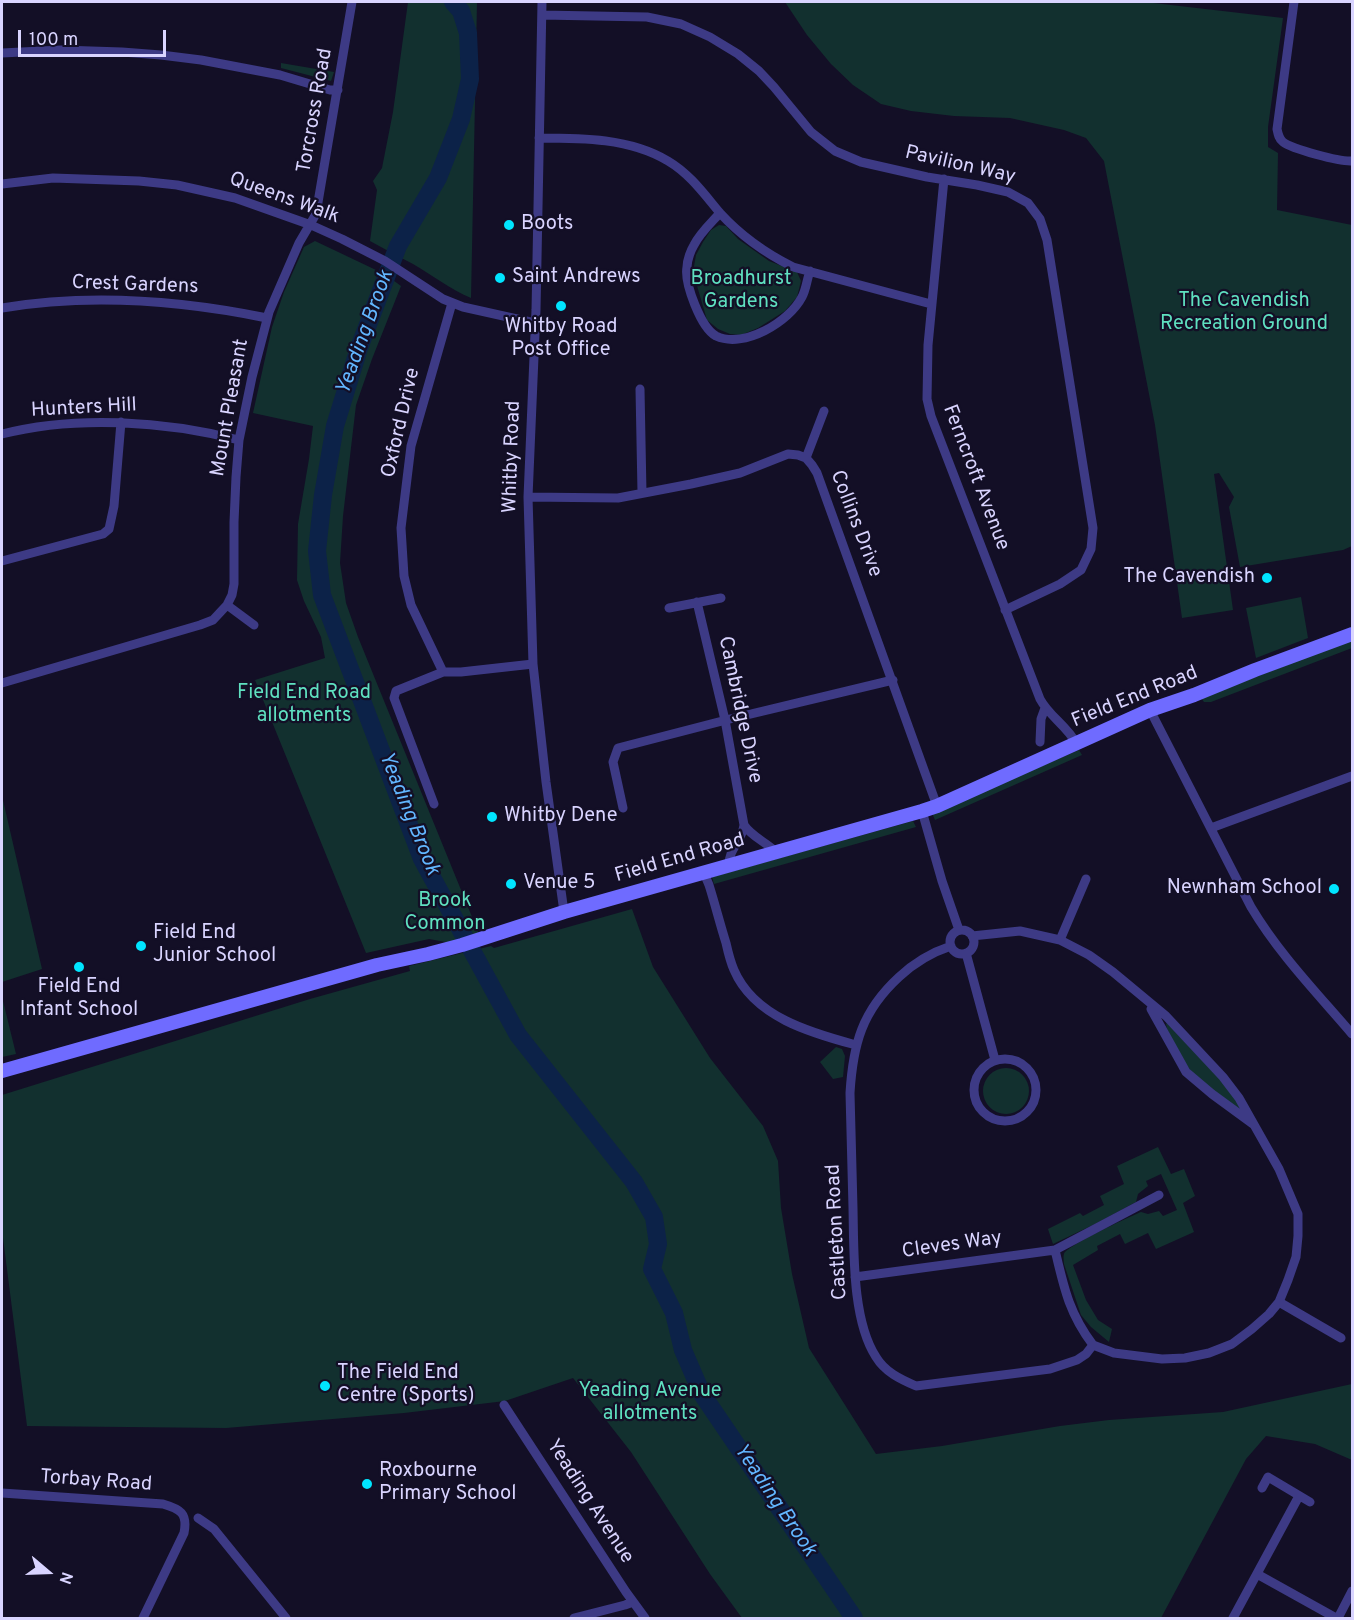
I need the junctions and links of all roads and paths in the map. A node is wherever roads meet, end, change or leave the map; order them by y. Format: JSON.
{"nodes":[{"id":1,"x":352,"y":2,"type":"edge"},
{"id":2,"x":542,"y":2,"type":"edge"},
{"id":3,"x":1294,"y":2,"type":"edge"},
{"id":4,"x":542,"y":15,"type":"junction"},
{"id":5,"x":2,"y":53,"type":"edge"},
{"id":6,"x":338,"y":90,"type":"junction"},
{"id":7,"x":539,"y":138,"type":"junction"},
{"id":8,"x":1353,"y":161,"type":"edge"},
{"id":9,"x":944,"y":179,"type":"junction"},
{"id":10,"x":2,"y":183,"type":"edge"},
{"id":11,"x":720,"y":213,"type":"junction"},
{"id":12,"x":310,"y":225,"type":"junction"},
{"id":13,"x":810,"y":271,"type":"junction"},
{"id":14,"x":452,"y":303,"type":"junction"},
{"id":15,"x":931,"y":304,"type":"junction"},
{"id":16,"x":2,"y":308,"type":"edge"},
{"id":17,"x":267,"y":318,"type":"junction"},
{"id":18,"x":535,"y":323,"type":"junction"},
{"id":19,"x":640,"y":389,"type":"dead end"},
{"id":20,"x":824,"y":411,"type":"dead end"},
{"id":21,"x":121,"y":422,"type":"junction"},
{"id":22,"x":2,"y":434,"type":"edge"},
{"id":23,"x":239,"y":440,"type":"junction"},
{"id":24,"x":806,"y":458,"type":"junction"},
{"id":25,"x":642,"y":494,"type":"junction"},
{"id":26,"x":528,"y":497,"type":"junction"},
{"id":27,"x":2,"y":561,"type":"edge"},
{"id":28,"x":721,"y":598,"type":"dead end"},
{"id":29,"x":697,"y":602,"type":"junction"},
{"id":30,"x":227,"y":605,"type":"junction"},
{"id":31,"x":669,"y":608,"type":"dead end"},
{"id":32,"x":1005,"y":610,"type":"junction"},
{"id":33,"x":254,"y":625,"type":"dead end"},
{"id":34,"x":1353,"y":634,"type":"edge"},
{"id":35,"x":533,"y":664,"type":"junction"},
{"id":36,"x":442,"y":672,"type":"junction"},
{"id":37,"x":893,"y":680,"type":"junction"},
{"id":38,"x":2,"y":683,"type":"edge"},
{"id":39,"x":1045,"y":708,"type":"junction"},
{"id":40,"x":1150,"y":710,"type":"junction"},
{"id":41,"x":725,"y":720,"type":"junction"},
{"id":42,"x":1040,"y":742,"type":"dead end"},
{"id":43,"x":1076,"y":743,"type":"junction"},
{"id":44,"x":1353,"y":776,"type":"edge"},
{"id":45,"x":434,"y":804,"type":"dead end"},
{"id":46,"x":937,"y":806,"type":"junction"},
{"id":47,"x":623,"y":808,"type":"dead end"},
{"id":48,"x":922,"y":811,"type":"junction"},
{"id":49,"x":744,"y":825,"type":"junction"},
{"id":50,"x":1211,"y":828,"type":"junction"},
{"id":51,"x":776,"y":852,"type":"junction"},
{"id":52,"x":729,"y":866,"type":"junction"},
{"id":53,"x":704,"y":873,"type":"junction"},
{"id":54,"x":1086,"y":879,"type":"dead end"},
{"id":55,"x":564,"y":912,"type":"junction"},
{"id":56,"x":959,"y":930,"type":"junction"},
{"id":57,"x":972,"y":936,"type":"junction"},
{"id":58,"x":1060,"y":940,"type":"junction"},
{"id":59,"x":951,"y":946,"type":"junction"},
{"id":60,"x":966,"y":953,"type":"junction"},
{"id":61,"x":1138,"y":993,"type":"junction"},
{"id":62,"x":1353,"y":1035,"type":"edge"},
{"id":63,"x":856,"y":1045,"type":"junction"},
{"id":64,"x":995,"y":1060,"type":"junction"},
{"id":65,"x":2,"y":1071,"type":"edge"},
{"id":66,"x":1255,"y":1125,"type":"junction"},
{"id":67,"x":1159,"y":1195,"type":"dead end"},
{"id":68,"x":1055,"y":1250,"type":"junction"},
{"id":69,"x":855,"y":1277,"type":"junction"},
{"id":70,"x":1279,"y":1302,"type":"junction"},
{"id":71,"x":1341,"y":1338,"type":"dead end"},
{"id":72,"x":1093,"y":1345,"type":"junction"},
{"id":73,"x":504,"y":1405,"type":"dead end"},
{"id":74,"x":1262,"y":1488,"type":"dead end"},
{"id":75,"x":2,"y":1493,"type":"edge"},
{"id":76,"x":1299,"y":1496,"type":"junction"},
{"id":77,"x":1310,"y":1502,"type":"dead end"},
{"id":78,"x":198,"y":1518,"type":"dead end"},
{"id":79,"x":1257,"y":1574,"type":"junction"},
{"id":80,"x":1353,"y":1592,"type":"edge"},
{"id":81,"x":633,"y":1602,"type":"junction"},
{"id":82,"x":143,"y":1618,"type":"edge"},
{"id":83,"x":286,"y":1618,"type":"edge"},
{"id":84,"x":574,"y":1618,"type":"edge"},
{"id":85,"x":645,"y":1618,"type":"edge"},
{"id":86,"x":1233,"y":1618,"type":"edge"},
{"id":87,"x":1337,"y":1618,"type":"edge"}],
"edges":[{"from":1,"to":6,"type":"street","name":"Torcross Road"},
{"from":2,"to":4,"type":"street","name":"Whitby Road"},
{"from":3,"to":8,"type":"street"},
{"from":4,"to":7,"type":"street","name":"Whitby Road"},
{"from":4,"to":9,"type":"street","name":"Pavilion Way"},
{"from":5,"to":6,"type":"street"},
{"from":6,"to":12,"type":"street","name":"Torcross Road"},
{"from":7,"to":11,"type":"street"},
{"from":7,"to":18,"type":"street","name":"Whitby Road"},
{"from":9,"to":15,"type":"street","name":"Ferncroft Avenue"},
{"from":9,"to":32,"type":"street","name":"Pavilion Way"},
{"from":10,"to":12,"type":"street","name":"Queens Walk"},
{"from":11,"to":13,"type":"street"},
{"from":11,"to":13,"type":"street"},
{"from":12,"to":14,"type":"street","name":"Queens Walk"},
{"from":12,"to":17,"type":"street","name":"Mount Pleasant"},
{"from":13,"to":15,"type":"street"},
{"from":14,"to":18,"type":"street","name":"Queens Walk"},
{"from":14,"to":36,"type":"street","name":"Oxford Drive"},
{"from":15,"to":32,"type":"street","name":"Ferncroft Avenue"},
{"from":16,"to":17,"type":"street","name":"Crest Gardens"},
{"from":17,"to":23,"type":"street","name":"Mount Pleasant"},
{"from":18,"to":26,"type":"street","name":"Whitby Road"},
{"from":19,"to":25,"type":"street"},
{"from":20,"to":24,"type":"street"},
{"from":21,"to":22,"type":"street","name":"Hunters Hill"},
{"from":21,"to":23,"type":"street","name":"Hunters Hill"},
{"from":21,"to":27,"type":"street"},
{"from":23,"to":30,"type":"street","name":"Mount Pleasant"},
{"from":24,"to":25,"type":"street","name":"Collins Drive"},
{"from":24,"to":37,"type":"street","name":"Collins Drive"},
{"from":25,"to":26,"type":"street","name":"Collins Drive"},
{"from":26,"to":35,"type":"street","name":"Whitby Road"},
{"from":28,"to":29,"type":"street"},
{"from":29,"to":31,"type":"street"},
{"from":29,"to":41,"type":"street","name":"Cambridge Drive"},
{"from":30,"to":33,"type":"street"},
{"from":30,"to":38,"type":"street"},
{"from":32,"to":39,"type":"street","name":"Ferncroft Avenue"},
{"from":34,"to":40,"type":"street","name":"Field End Road"},
{"from":35,"to":36,"type":"street"},
{"from":35,"to":55,"type":"street","name":"Whitby Road"},
{"from":36,"to":45,"type":"street"},
{"from":37,"to":41,"type":"street"},
{"from":37,"to":46,"type":"street","name":"Collins Drive"},
{"from":39,"to":42,"type":"street"},
{"from":39,"to":43,"type":"street","name":"Ferncroft Avenue"},
{"from":40,"to":43,"type":"street","name":"Field End Road"},
{"from":40,"to":50,"type":"street"},
{"from":41,"to":47,"type":"street"},
{"from":41,"to":49,"type":"street","name":"Cambridge Drive"},
{"from":43,"to":46,"type":"street","name":"Field End Road"},
{"from":44,"to":50,"type":"street"},
{"from":46,"to":48,"type":"street","name":"Field End Road"},
{"from":48,"to":51,"type":"street","name":"Field End Road"},
{"from":48,"to":56,"type":"street"},
{"from":49,"to":51,"type":"street"},
{"from":49,"to":52,"type":"street"},
{"from":50,"to":62,"type":"street"},
{"from":51,"to":52,"type":"street","name":"Field End Road"},
{"from":52,"to":53,"type":"street","name":"Field End Road"},
{"from":53,"to":55,"type":"street","name":"Field End Road"},
{"from":53,"to":63,"type":"street"},
{"from":54,"to":58,"type":"street"},
{"from":55,"to":65,"type":"street","name":"Field End Road"},
{"from":56,"to":57,"type":"street"},
{"from":56,"to":59,"type":"street"},
{"from":57,"to":58,"type":"street"},
{"from":57,"to":60,"type":"street"},
{"from":58,"to":61,"type":"street"},
{"from":59,"to":60,"type":"street"},
{"from":59,"to":63,"type":"street","name":"Castleton Road"},
{"from":60,"to":64,"type":"street"},
{"from":61,"to":66,"type":"street"},
{"from":61,"to":66,"type":"street"},
{"from":63,"to":69,"type":"street","name":"Castleton Road"},
{"from":64,"to":64,"type":"street"},
{"from":66,"to":70,"type":"street"},
{"from":67,"to":68,"type":"street"},
{"from":68,"to":69,"type":"street","name":"Cleves Way"},
{"from":68,"to":72,"type":"street"},
{"from":69,"to":72,"type":"street","name":"Castleton Road"},
{"from":70,"to":71,"type":"street"},
{"from":70,"to":72,"type":"street"},
{"from":73,"to":81,"type":"street","name":"Yeading Avenue"},
{"from":74,"to":76,"type":"street"},
{"from":75,"to":82,"type":"street","name":"Torbay Road"},
{"from":76,"to":77,"type":"street"},
{"from":76,"to":79,"type":"street"},
{"from":78,"to":83,"type":"street"},
{"from":79,"to":86,"type":"street"},
{"from":79,"to":87,"type":"street"},
{"from":80,"to":87,"type":"street"},
{"from":81,"to":84,"type":"street"},
{"from":81,"to":85,"type":"street","name":"Yeading Avenue"}]}
